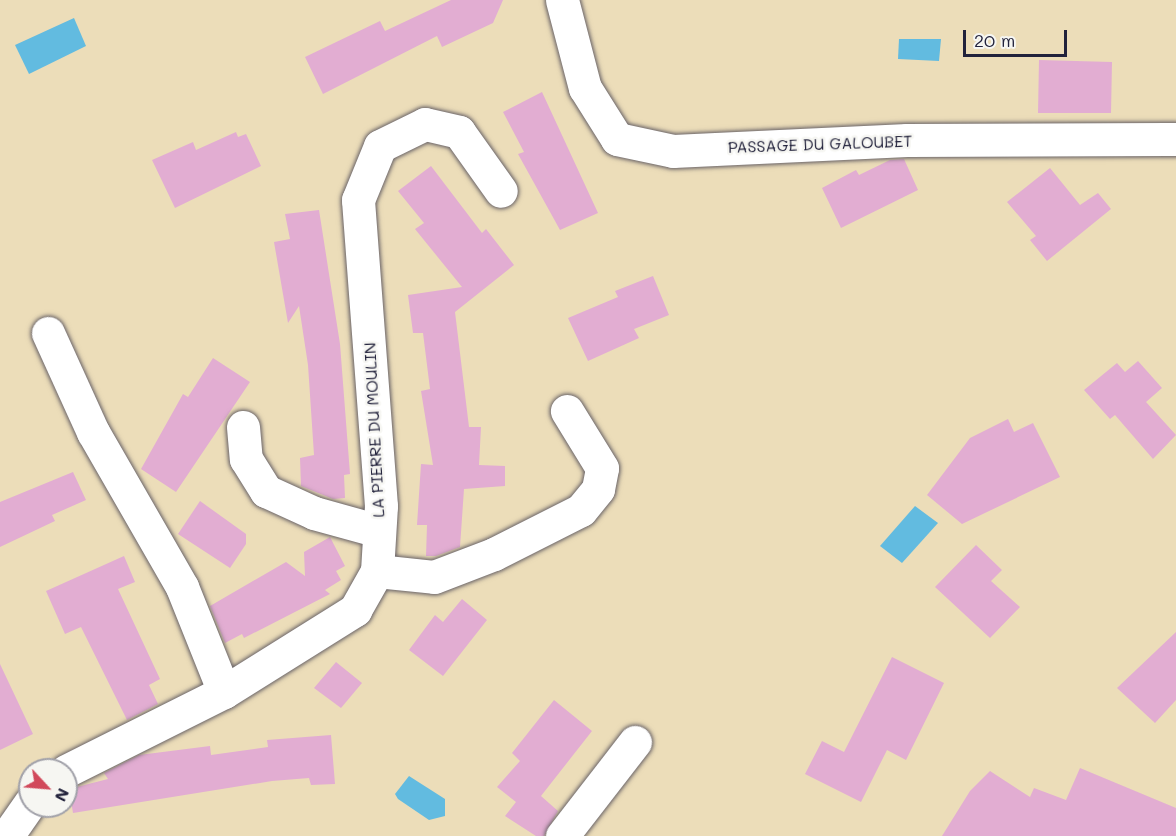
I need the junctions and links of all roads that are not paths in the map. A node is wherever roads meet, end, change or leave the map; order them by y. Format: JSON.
{"nodes":[{"id":1,"x":562,"y":0,"type":"edge"},
{"id":2,"x":1176,"y":139,"type":"edge"},
{"id":3,"x":501,"y":191,"type":"dead end"},
{"id":4,"x":48,"y":333,"type":"dead end"},
{"id":5,"x":567,"y":411,"type":"dead end"},
{"id":6,"x":243,"y":427,"type":"dead end"},
{"id":7,"x":379,"y":531,"type":"junction"},
{"id":8,"x":377,"y":572,"type":"junction"},
{"id":9,"x":224,"y":692,"type":"junction"},
{"id":10,"x":635,"y":742,"type":"dead end"},
{"id":11,"x":78,"y":765,"type":"edge"},
{"id":12,"x":20,"y":818,"type":"edge"},
{"id":13,"x":7,"y":836,"type":"edge"},
{"id":14,"x":562,"y":836,"type":"edge"}],
"edges":[{"from":1,"to":2,"type":"street","name":"PASSAGE DU GALOUBET"},
{"from":3,"to":7,"type":"street","name":"LA PIERRE DU MOULIN"},
{"from":4,"to":9,"type":"street"},
{"from":5,"to":8,"type":"street"},
{"from":6,"to":7,"type":"street"},
{"from":7,"to":8,"type":"street","name":"LA PIERRE DU MOULIN"},
{"from":8,"to":9,"type":"street","name":"LA PIERRE DU MOULIN"},
{"from":9,"to":11,"type":"street","name":"LA PIERRE DU MOULIN"},
{"from":10,"to":14,"type":"street"},
{"from":12,"to":13,"type":"street"}]}
